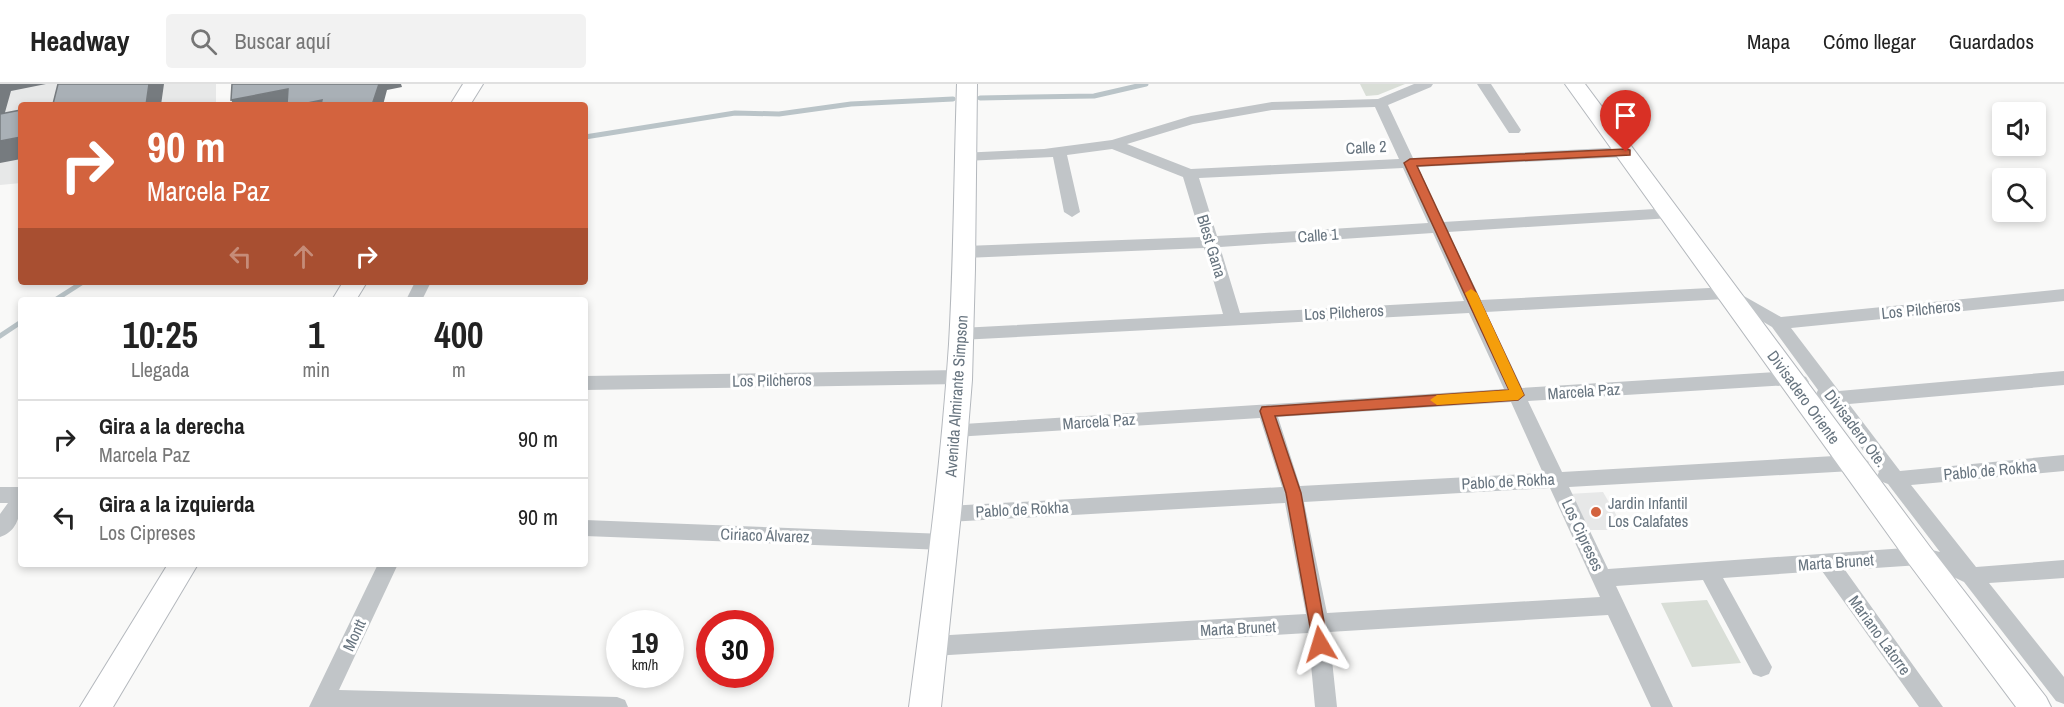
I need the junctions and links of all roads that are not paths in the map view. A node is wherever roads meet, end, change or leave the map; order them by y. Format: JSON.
{"nodes":[{"id":1,"x":472,"y":84,"type":"edge"},
{"id":2,"x":967,"y":84,"type":"edge"},
{"id":3,"x":1426,"y":84,"type":"edge"},
{"id":4,"x":1484,"y":84,"type":"edge"},
{"id":5,"x":1575,"y":84,"type":"edge"},
{"id":6,"x":462,"y":102,"type":"edge"},
{"id":7,"x":1380,"y":103,"type":"junction"},
{"id":8,"x":1514,"y":130,"type":"dead end"},
{"id":9,"x":1113,"y":144,"type":"junction"},
{"id":10,"x":1059,"y":152,"type":"junction"},
{"id":11,"x":1626,"y":152,"type":"junction"},
{"id":12,"x":965,"y":156,"type":"junction"},
{"id":13,"x":1410,"y":163,"type":"junction"},
{"id":14,"x":1190,"y":174,"type":"junction"},
{"id":15,"x":1072,"y":212,"type":"dead end"},
{"id":16,"x":1671,"y":213,"type":"junction"},
{"id":17,"x":1440,"y":228,"type":"junction"},
{"id":18,"x":1210,"y":242,"type":"junction"},
{"id":19,"x":965,"y":252,"type":"junction"},
{"id":20,"x":1728,"y":293,"type":"junction"},
{"id":21,"x":2064,"y":295,"type":"edge"},
{"id":22,"x":1476,"y":305,"type":"junction"},
{"id":23,"x":1233,"y":318,"type":"junction"},
{"id":24,"x":1778,"y":323,"type":"junction"},
{"id":25,"x":960,"y":334,"type":"junction"},
{"id":26,"x":959,"y":377,"type":"junction"},
{"id":27,"x":1790,"y":378,"type":"junction"},
{"id":28,"x":2064,"y":378,"type":"edge"},
{"id":29,"x":588,"y":383,"type":"edge"},
{"id":30,"x":1518,"y":395,"type":"junction"},
{"id":31,"x":1833,"y":398,"type":"junction"},
{"id":32,"x":1267,"y":411,"type":"junction"},
{"id":33,"x":955,"y":430,"type":"junction"},
{"id":34,"x":1852,"y":463,"type":"junction"},
{"id":35,"x":2064,"y":463,"type":"edge"},
{"id":36,"x":1556,"y":479,"type":"junction"},
{"id":37,"x":1895,"y":479,"type":"junction"},
{"id":38,"x":1293,"y":493,"type":"junction"},
{"id":39,"x":0,"y":495,"type":"edge"},
{"id":40,"x":18,"y":495,"type":"edge"},
{"id":41,"x":18,"y":505,"type":"edge"},
{"id":42,"x":948,"y":514,"type":"junction"},
{"id":43,"x":588,"y":528,"type":"edge"},
{"id":44,"x":0,"y":529,"type":"edge"},
{"id":45,"x":945,"y":542,"type":"junction"},
{"id":46,"x":1920,"y":556,"type":"junction"},
{"id":47,"x":1828,"y":562,"type":"junction"},
{"id":48,"x":182,"y":567,"type":"edge"},
{"id":49,"x":387,"y":567,"type":"edge"},
{"id":50,"x":2064,"y":569,"type":"edge"},
{"id":51,"x":1708,"y":570,"type":"junction"},
{"id":52,"x":1972,"y":576,"type":"junction"},
{"id":53,"x":1603,"y":578,"type":"junction"},
{"id":54,"x":1616,"y":605,"type":"junction"},
{"id":55,"x":1318,"y":623,"type":"junction"},
{"id":56,"x":933,"y":646,"type":"junction"},
{"id":57,"x":1761,"y":667,"type":"dead end"},
{"id":58,"x":2064,"y":694,"type":"edge"},
{"id":59,"x":322,"y":703,"type":"edge"},
{"id":60,"x":96,"y":707,"type":"edge"},
{"id":61,"x":617,"y":707,"type":"edge"},
{"id":62,"x":925,"y":707,"type":"edge"},
{"id":63,"x":1326,"y":707,"type":"edge"},
{"id":64,"x":1662,"y":707,"type":"edge"},
{"id":65,"x":1932,"y":707,"type":"edge"},
{"id":66,"x":2035,"y":707,"type":"edge"},
{"id":67,"x":2061,"y":707,"type":"edge"}],
"edges":[{"from":1,"to":6,"type":"street"},
{"from":2,"to":12,"type":"street","name":"Avenida Almirante Simpson"},
{"from":3,"to":7,"type":"street"},
{"from":4,"to":8,"type":"street"},
{"from":5,"to":11,"type":"street","name":"Divisadero Oriente"},
{"from":7,"to":9,"type":"street"},
{"from":7,"to":13,"type":"street","name":"Los Cipreses"},
{"from":9,"to":10,"type":"street"},
{"from":9,"to":14,"type":"street","name":"Calle 2"},
{"from":10,"to":12,"type":"street"},
{"from":10,"to":15,"type":"street"},
{"from":11,"to":13,"type":"street","name":"Calle 2"},
{"from":11,"to":16,"type":"street","name":"Divisadero Oriente"},
{"from":12,"to":19,"type":"street","name":"Avenida Almirante Simpson"},
{"from":13,"to":14,"type":"street","name":"Calle 2"},
{"from":13,"to":17,"type":"street","name":"Los Cipreses"},
{"from":14,"to":18,"type":"street","name":"Blest Gana"},
{"from":16,"to":17,"type":"street","name":"Calle 1"},
{"from":16,"to":20,"type":"street","name":"Divisadero Oriente"},
{"from":17,"to":18,"type":"street","name":"Calle 1"},
{"from":17,"to":22,"type":"street","name":"Los Cipreses"},
{"from":18,"to":19,"type":"street","name":"Calle 1"},
{"from":18,"to":23,"type":"street","name":"Blest Gana"},
{"from":19,"to":25,"type":"street","name":"Avenida Almirante Simpson"},
{"from":20,"to":22,"type":"street","name":"Los Pilcheros"},
{"from":20,"to":24,"type":"street","name":"Divisadero Ote."},
{"from":20,"to":27,"type":"street","name":"Divisadero Oriente"},
{"from":21,"to":24,"type":"street","name":"Los Pilcheros"},
{"from":22,"to":23,"type":"street","name":"Los Pilcheros"},
{"from":22,"to":30,"type":"street","name":"Los Cipreses"},
{"from":23,"to":25,"type":"street","name":"Los Pilcheros"},
{"from":24,"to":31,"type":"street","name":"Divisadero Ote."},
{"from":25,"to":26,"type":"street","name":"Avenida Almirante Simpson"},
{"from":26,"to":29,"type":"street","name":"Los Pilcheros"},
{"from":26,"to":33,"type":"street","name":"Avenida Almirante Simpson"},
{"from":27,"to":30,"type":"street","name":"Marcela Paz"},
{"from":27,"to":31,"type":"street","name":"Marcela Paz"},
{"from":27,"to":34,"type":"street","name":"Divisadero Oriente"},
{"from":28,"to":31,"type":"street","name":"Marcela Paz"},
{"from":30,"to":32,"type":"street","name":"Marcela Paz"},
{"from":30,"to":36,"type":"street","name":"Los Cipreses"},
{"from":31,"to":37,"type":"street","name":"Divisadero Ote."},
{"from":32,"to":33,"type":"street","name":"Marcela Paz"},
{"from":32,"to":38,"type":"street"},
{"from":33,"to":42,"type":"street","name":"Avenida Almirante Simpson"},
{"from":34,"to":36,"type":"street","name":"Pablo de Rokha"},
{"from":34,"to":37,"type":"street","name":"Pablo de Rokha"},
{"from":34,"to":46,"type":"street","name":"Divisadero Oriente"},
{"from":35,"to":37,"type":"street","name":"Pablo de Rokha"},
{"from":36,"to":38,"type":"street","name":"Pablo de Rokha"},
{"from":36,"to":53,"type":"street","name":"Los Cipreses"},
{"from":37,"to":52,"type":"street","name":"Divisadero Ote."},
{"from":38,"to":42,"type":"street","name":"Pablo de Rokha"},
{"from":38,"to":55,"type":"street"},
{"from":39,"to":40,"type":"street"},
{"from":41,"to":44,"type":"street"},
{"from":42,"to":45,"type":"street","name":"Avenida Almirante Simpson"},
{"from":43,"to":45,"type":"street","name":"Ciriaco Álvarez"},
{"from":45,"to":56,"type":"street","name":"Avenida Almirante Simpson"},
{"from":46,"to":47,"type":"street","name":"Marta Brunet"},
{"from":46,"to":52,"type":"street","name":"Marta Brunet"},
{"from":46,"to":66,"type":"street","name":"Divisadero Oriente"},
{"from":47,"to":51,"type":"street","name":"Marta Brunet"},
{"from":47,"to":65,"type":"street","name":"Mariano Latorre"},
{"from":48,"to":60,"type":"street"},
{"from":49,"to":59,"type":"street","name":"Montt"},
{"from":50,"to":52,"type":"street"},
{"from":51,"to":53,"type":"street","name":"Marta Brunet"},
{"from":51,"to":57,"type":"street"},
{"from":52,"to":58,"type":"street"},
{"from":53,"to":54,"type":"street","name":"Los Cipreses"},
{"from":54,"to":55,"type":"street","name":"Marta Brunet"},
{"from":54,"to":64,"type":"street","name":"Los Cipreses"},
{"from":55,"to":56,"type":"street","name":"Marta Brunet"},
{"from":55,"to":63,"type":"street"},
{"from":56,"to":62,"type":"street","name":"Avenida Almirante Simpson"},
{"from":58,"to":67,"type":"street"},
{"from":59,"to":61,"type":"street"}]}
